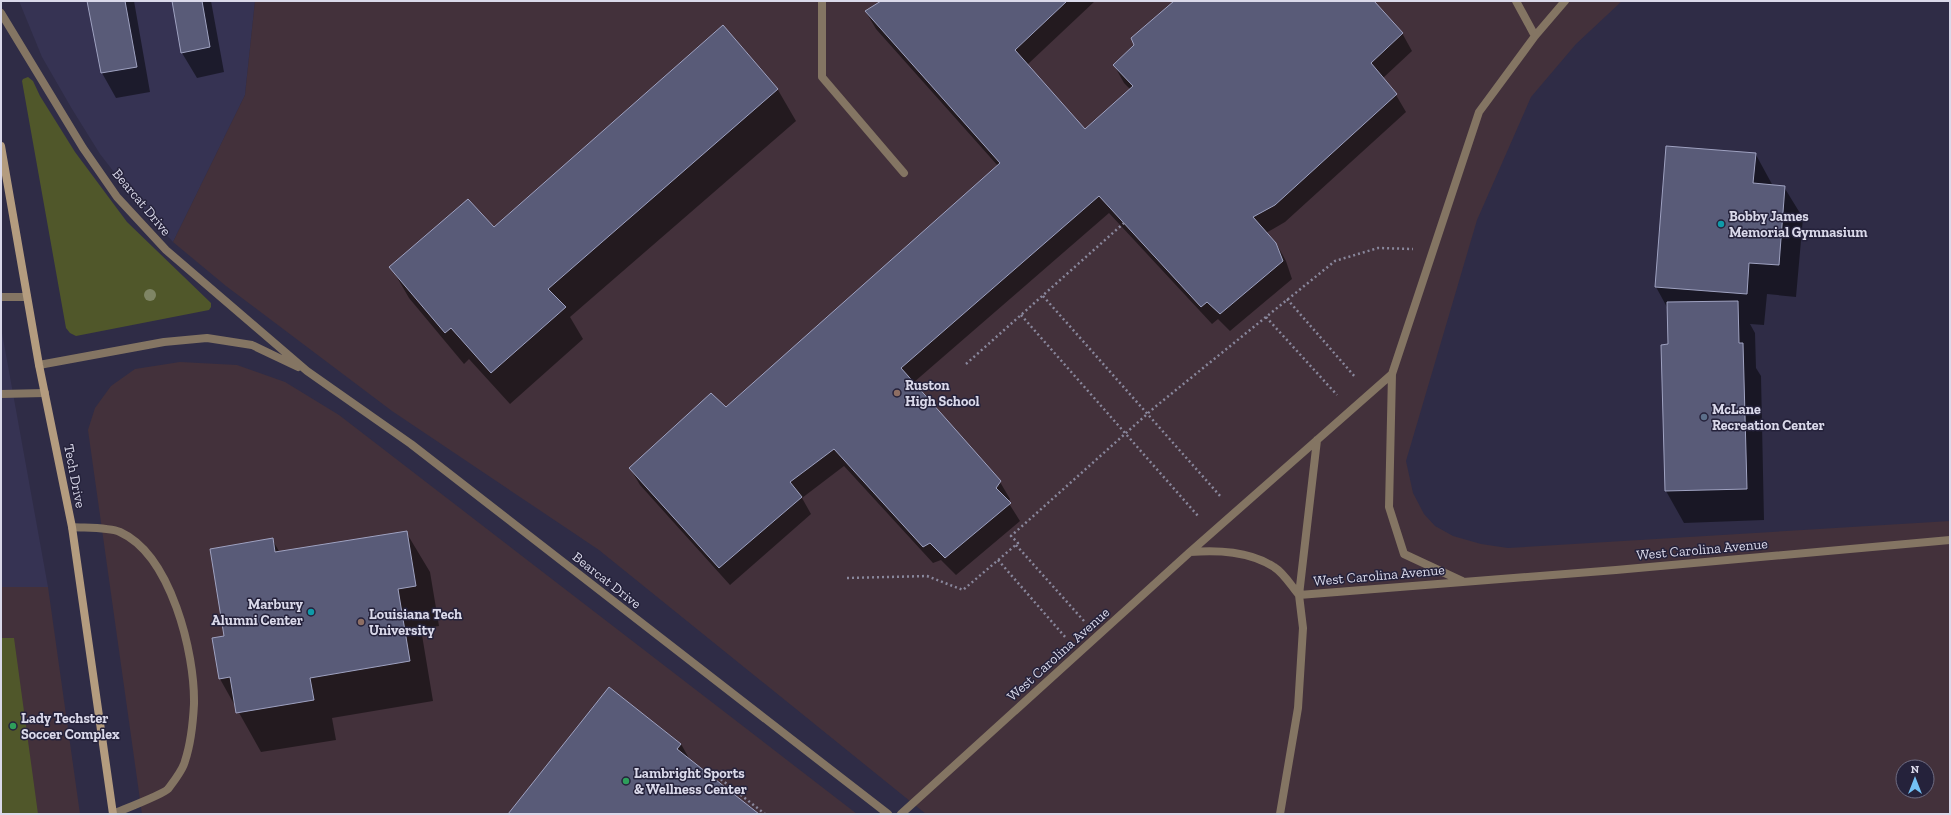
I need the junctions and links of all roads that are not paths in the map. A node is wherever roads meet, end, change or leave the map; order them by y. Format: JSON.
{"nodes":[{"id":1,"x":822,"y":1,"type":"edge"},
{"id":2,"x":1516,"y":1,"type":"edge"},
{"id":3,"x":1565,"y":1,"type":"edge"},
{"id":4,"x":1,"y":13,"type":"edge"},
{"id":5,"x":1535,"y":36,"type":"junction"},
{"id":6,"x":1,"y":151,"type":"edge"},
{"id":7,"x":904,"y":173,"type":"dead end"},
{"id":8,"x":1,"y":297,"type":"edge"},
{"id":9,"x":27,"y":297,"type":"junction"},
{"id":10,"x":39,"y":365,"type":"junction"},
{"id":11,"x":307,"y":370,"type":"junction"},
{"id":12,"x":1392,"y":374,"type":"junction"},
{"id":13,"x":44,"y":393,"type":"junction"},
{"id":14,"x":1,"y":394,"type":"edge"},
{"id":15,"x":1317,"y":440,"type":"junction"},
{"id":16,"x":72,"y":527,"type":"junction"},
{"id":17,"x":1950,"y":540,"type":"edge"},
{"id":18,"x":1190,"y":552,"type":"junction"},
{"id":19,"x":1463,"y":582,"type":"junction"},
{"id":20,"x":1300,"y":595,"type":"junction"},
{"id":21,"x":113,"y":814,"type":"edge"},
{"id":22,"x":888,"y":814,"type":"edge"},
{"id":23,"x":901,"y":814,"type":"edge"},
{"id":24,"x":1280,"y":814,"type":"edge"}],
"edges":[{"from":1,"to":7,"type":"street"},
{"from":2,"to":5,"type":"street"},
{"from":3,"to":5,"type":"street"},
{"from":4,"to":11,"type":"street","name":"Bearcat Drive"},
{"from":5,"to":12,"type":"street"},
{"from":6,"to":9,"type":"main road","name":"Tech Drive"},
{"from":8,"to":9,"type":"street"},
{"from":9,"to":10,"type":"main road","name":"Tech Drive"},
{"from":10,"to":11,"type":"street","name":"Bearcat Drive"},
{"from":10,"to":13,"type":"main road","name":"Tech Drive"},
{"from":11,"to":22,"type":"street","name":"Bearcat Drive"},
{"from":12,"to":15,"type":"street"},
{"from":12,"to":19,"type":"street"},
{"from":13,"to":14,"type":"street"},
{"from":13,"to":16,"type":"main road","name":"Tech Drive"},
{"from":15,"to":18,"type":"street"},
{"from":15,"to":20,"type":"street"},
{"from":16,"to":21,"type":"main road","name":"Tech Drive"},
{"from":16,"to":21,"type":"street"},
{"from":17,"to":19,"type":"street","name":"West Carolina Avenue"},
{"from":18,"to":20,"type":"street","name":"West Carolina Avenue"},
{"from":18,"to":23,"type":"street","name":"West Carolina Avenue"},
{"from":19,"to":20,"type":"street","name":"West Carolina Avenue"},
{"from":20,"to":24,"type":"street"}]}
